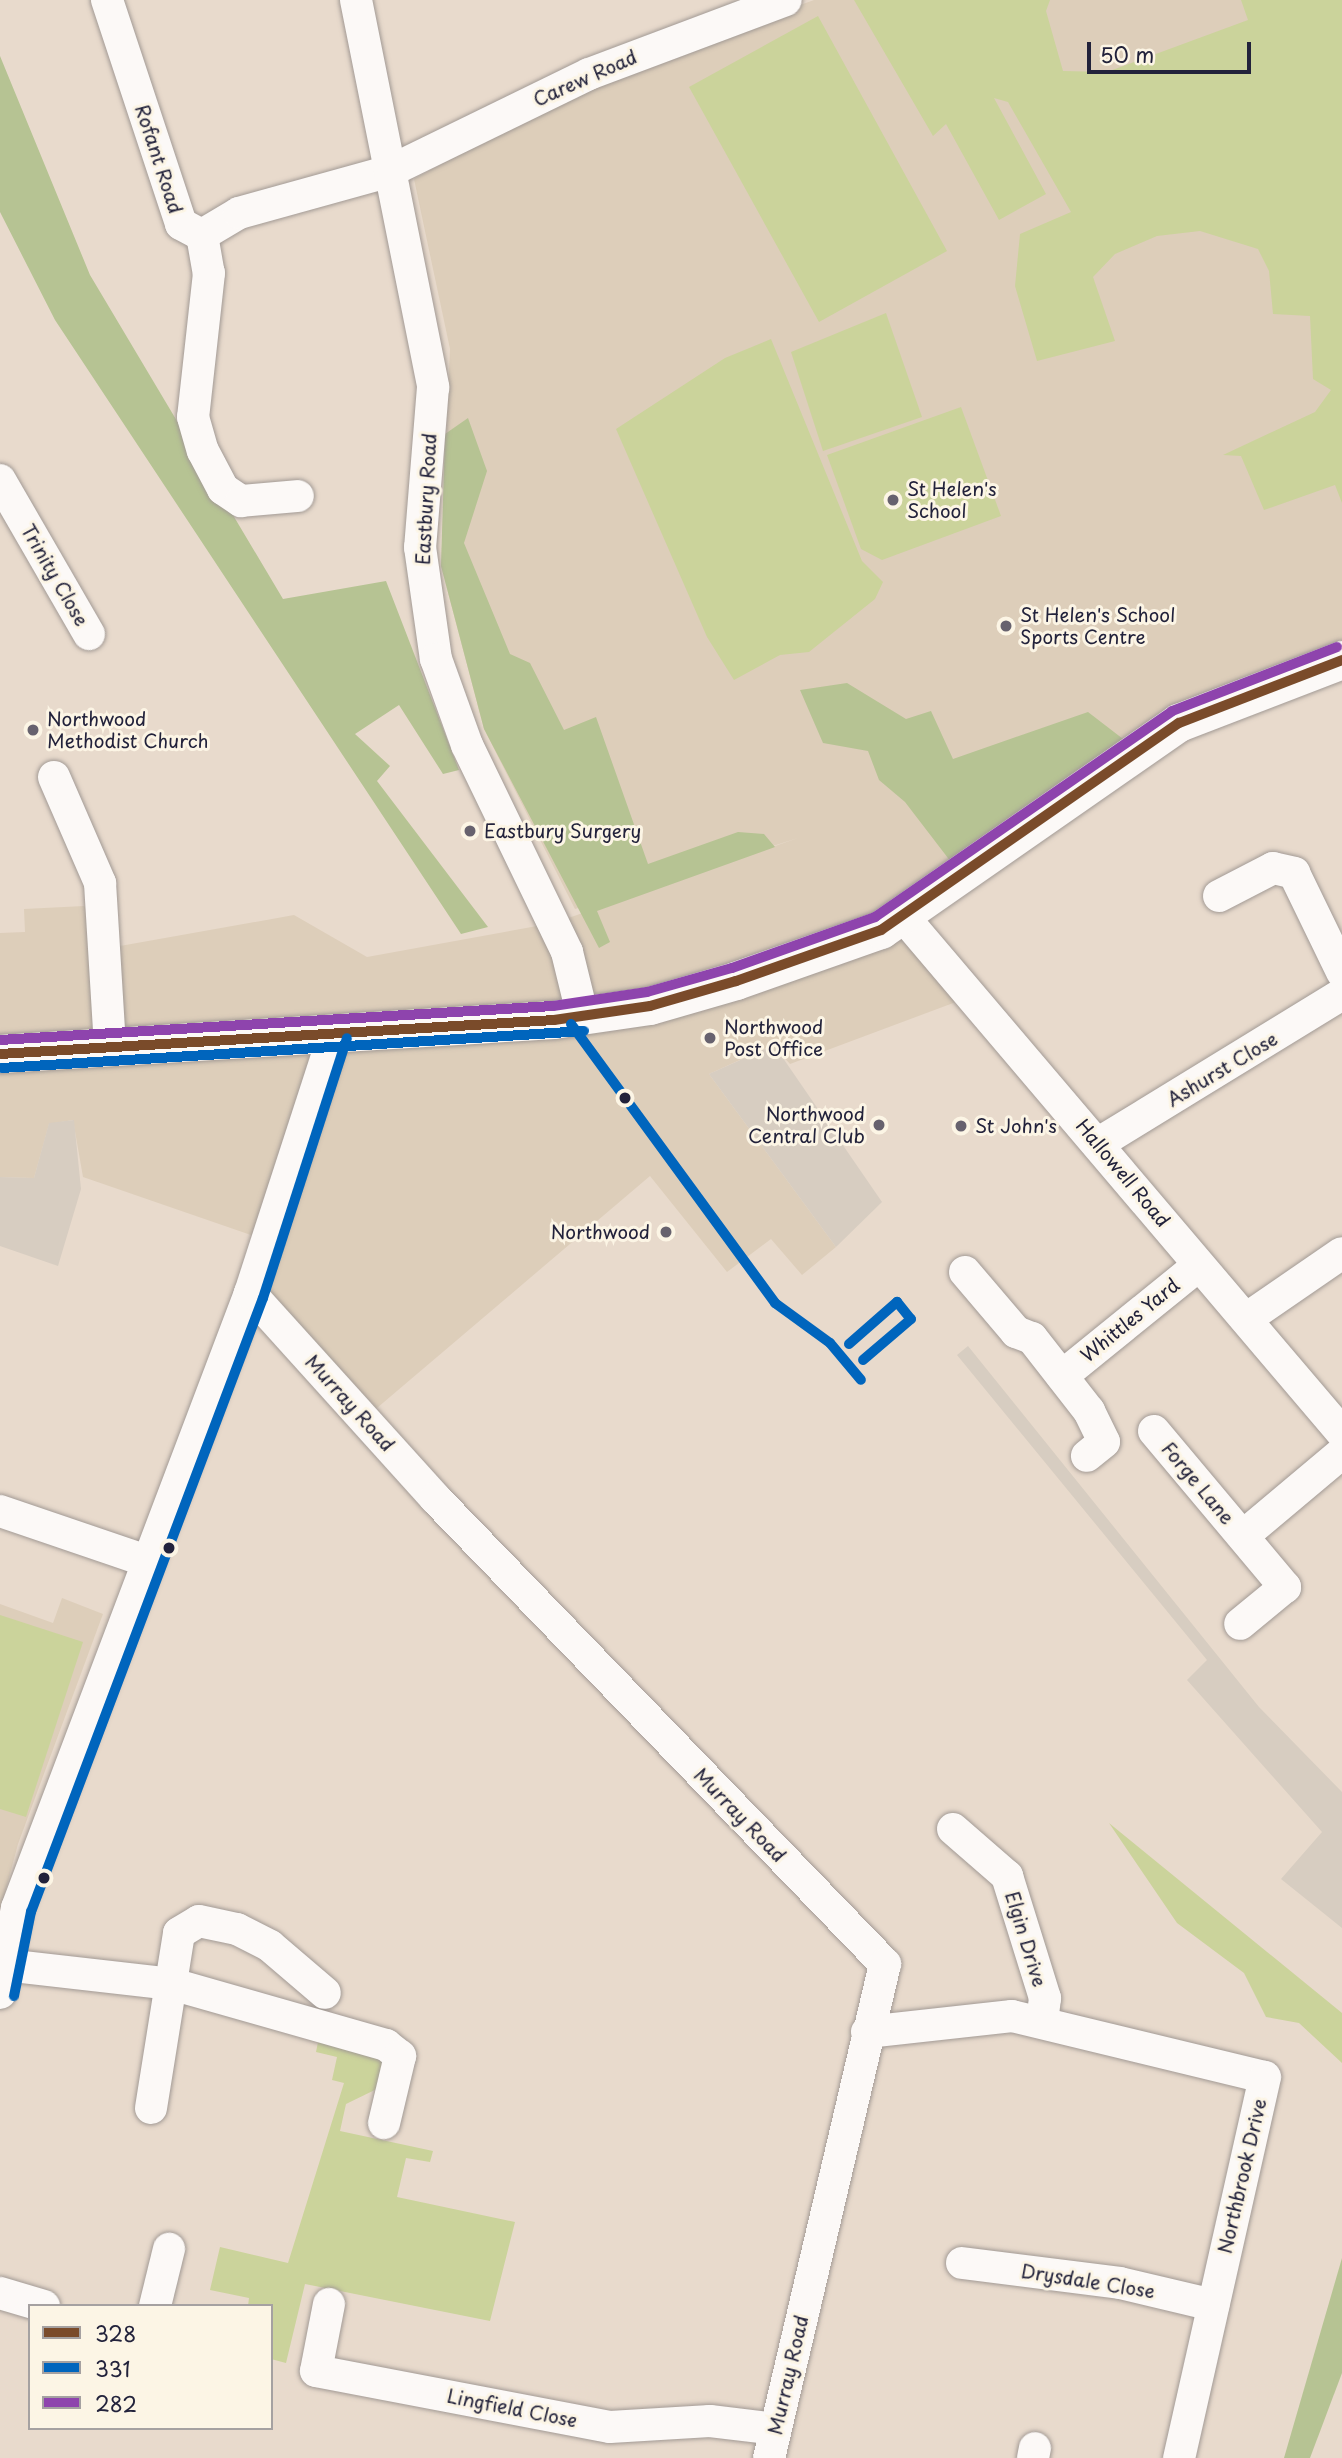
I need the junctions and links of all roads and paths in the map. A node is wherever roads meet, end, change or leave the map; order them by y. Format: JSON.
{"nodes":[{"id":1,"x":107,"y":0,"type":"edge"},
{"id":2,"x":356,"y":0,"type":"edge"},
{"id":3,"x":786,"y":0,"type":"edge"},
{"id":4,"x":390,"y":171,"type":"junction"},
{"id":5,"x":202,"y":234,"type":"junction"},
{"id":6,"x":0,"y":480,"type":"edge"},
{"id":7,"x":298,"y":496,"type":"dead end"},
{"id":8,"x":89,"y":634,"type":"dead end"},
{"id":9,"x":1342,"y":660,"type":"edge"},
{"id":10,"x":54,"y":777,"type":"dead end"},
{"id":11,"x":1219,"y":896,"type":"dead end"},
{"id":12,"x":901,"y":915,"type":"junction"},
{"id":13,"x":1342,"y":972,"type":"edge"},
{"id":14,"x":1342,"y":994,"type":"edge"},
{"id":15,"x":583,"y":1017,"type":"junction"},
{"id":16,"x":334,"y":1034,"type":"junction"},
{"id":17,"x":110,"y":1045,"type":"junction"},
{"id":18,"x":0,"y":1054,"type":"edge"},
{"id":19,"x":1099,"y":1143,"type":"junction"},
{"id":20,"x":1342,"y":1253,"type":"edge"},
{"id":21,"x":1199,"y":1265,"type":"junction"},
{"id":22,"x":965,"y":1272,"type":"dead end"},
{"id":23,"x":250,"y":1293,"type":"junction"},
{"id":24,"x":1246,"y":1319,"type":"junction"},
{"id":25,"x":1062,"y":1376,"type":"junction"},
{"id":26,"x":1154,"y":1431,"type":"dead end"},
{"id":27,"x":1342,"y":1433,"type":"edge"},
{"id":28,"x":1342,"y":1453,"type":"edge"},
{"id":29,"x":1087,"y":1456,"type":"dead end"},
{"id":30,"x":0,"y":1511,"type":"edge"},
{"id":31,"x":1243,"y":1535,"type":"junction"},
{"id":32,"x":147,"y":1561,"type":"junction"},
{"id":33,"x":1240,"y":1624,"type":"dead end"},
{"id":34,"x":953,"y":1829,"type":"dead end"},
{"id":35,"x":3,"y":1979,"type":"edge"},
{"id":36,"x":172,"y":1984,"type":"junction"},
{"id":37,"x":325,"y":1993,"type":"dead end"},
{"id":38,"x":1042,"y":2022,"type":"junction"},
{"id":39,"x":867,"y":2032,"type":"junction"},
{"id":40,"x":151,"y":2108,"type":"dead end"},
{"id":41,"x":384,"y":2123,"type":"dead end"},
{"id":42,"x":169,"y":2249,"type":"dead end"},
{"id":43,"x":962,"y":2263,"type":"dead end"},
{"id":44,"x":0,"y":2294,"type":"edge"},
{"id":45,"x":37,"y":2304,"type":"edge"},
{"id":46,"x":155,"y":2304,"type":"edge"},
{"id":47,"x":329,"y":2304,"type":"dead end"},
{"id":48,"x":1213,"y":2305,"type":"junction"},
{"id":49,"x":773,"y":2443,"type":"edge"},
{"id":50,"x":1179,"y":2458,"type":"edge"}],
"edges":[{"from":1,"to":5,"type":"street","name":"Rofant Road"},
{"from":2,"to":4,"type":"street","name":"Eastbury Road"},
{"from":3,"to":4,"type":"street","name":"Carew Road"},
{"from":4,"to":5,"type":"street"},
{"from":4,"to":15,"type":"street","name":"Eastbury Road"},
{"from":5,"to":7,"type":"street"},
{"from":6,"to":8,"type":"street","name":"Trinity Close"},
{"from":9,"to":12,"type":"main road"},
{"from":10,"to":17,"type":"street"},
{"from":11,"to":13,"type":"street"},
{"from":12,"to":15,"type":"main road"},
{"from":12,"to":19,"type":"street","name":"Hallowell Road"},
{"from":14,"to":19,"type":"street","name":"Ashurst Close"},
{"from":15,"to":16,"type":"main road"},
{"from":16,"to":17,"type":"main road"},
{"from":16,"to":23,"type":"street"},
{"from":17,"to":18,"type":"main road"},
{"from":19,"to":21,"type":"street","name":"Hallowell Road"},
{"from":20,"to":24,"type":"street"},
{"from":21,"to":24,"type":"street","name":"Hallowell Road"},
{"from":21,"to":25,"type":"street","name":"Whittles Yard"},
{"from":22,"to":25,"type":"street","name":"Whittles Yard"},
{"from":23,"to":32,"type":"street"},
{"from":23,"to":39,"type":"street","name":"Murray Road"},
{"from":24,"to":27,"type":"street","name":"Hallowell Road"},
{"from":25,"to":29,"type":"street","name":"Whittles Yard"},
{"from":26,"to":31,"type":"street","name":"Forge Lane"},
{"from":28,"to":31,"type":"street","name":"Forge Lane"},
{"from":30,"to":32,"type":"street"},
{"from":31,"to":33,"type":"street","name":"Forge Lane"},
{"from":32,"to":35,"type":"street"},
{"from":34,"to":38,"type":"street","name":"Elgin Drive"},
{"from":35,"to":36,"type":"street"},
{"from":36,"to":37,"type":"street"},
{"from":36,"to":40,"type":"street"},
{"from":36,"to":41,"type":"street"},
{"from":38,"to":39,"type":"street"},
{"from":38,"to":48,"type":"street","name":"Northbrook Drive"},
{"from":39,"to":49,"type":"street","name":"Murray Road"},
{"from":42,"to":46,"type":"street"},
{"from":43,"to":48,"type":"street","name":"Drysdale Close"},
{"from":44,"to":45,"type":"street"},
{"from":47,"to":49,"type":"street","name":"Lingfield Close"},
{"from":48,"to":50,"type":"street","name":"Northbrook Drive"}]}
